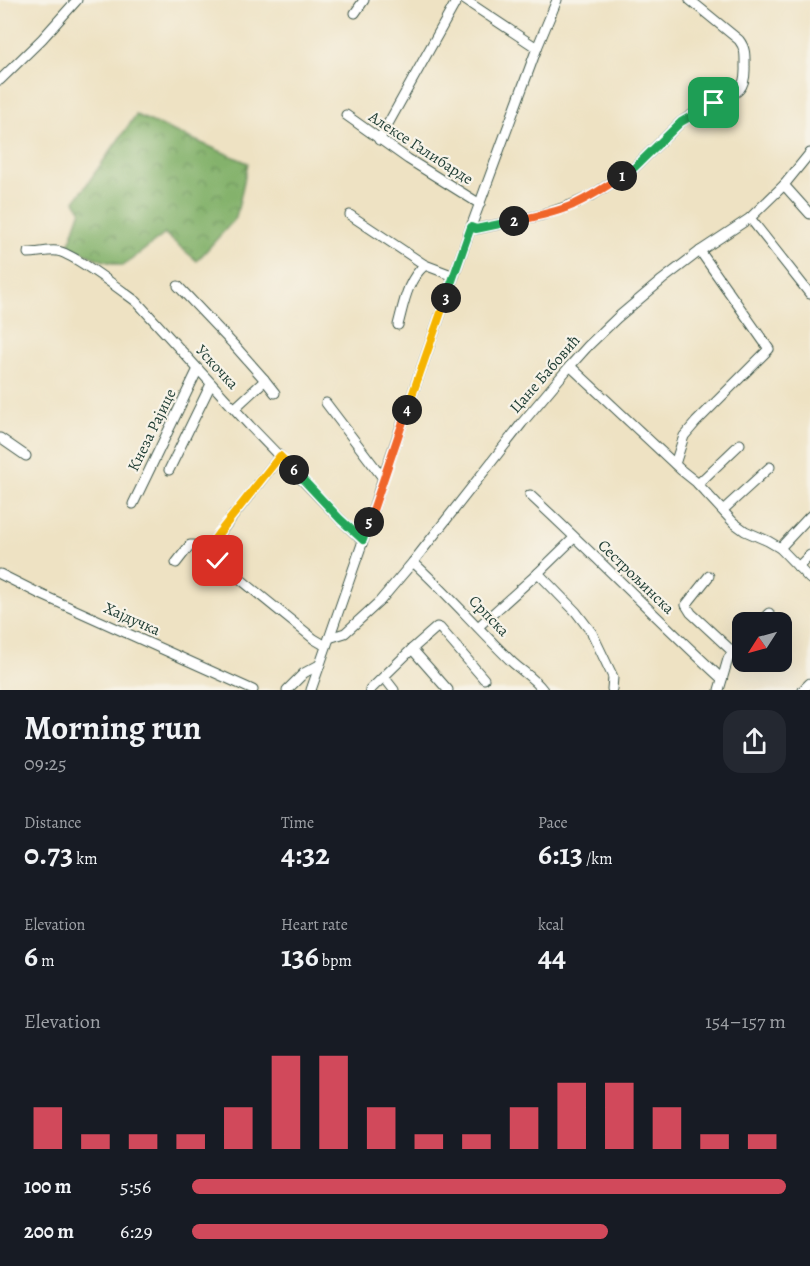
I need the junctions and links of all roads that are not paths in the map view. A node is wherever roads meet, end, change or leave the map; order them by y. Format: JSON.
{"nodes":[{"id":1,"x":77,"y":0,"type":"edge"},
{"id":2,"x":364,"y":0,"type":"edge"},
{"id":3,"x":457,"y":0,"type":"edge"},
{"id":4,"x":465,"y":0,"type":"edge"},
{"id":5,"x":557,"y":0,"type":"edge"},
{"id":6,"x":690,"y":0,"type":"edge"},
{"id":7,"x":355,"y":13,"type":"dead end"},
{"id":8,"x":537,"y":48,"type":"junction"},
{"id":9,"x":0,"y":80,"type":"edge"},
{"id":10,"x":346,"y":115,"type":"dead end"},
{"id":11,"x":379,"y":140,"type":"junction"},
{"id":12,"x":810,"y":153,"type":"edge"},
{"id":13,"x":807,"y":162,"type":"edge"},
{"id":14,"x":784,"y":185,"type":"junction"},
{"id":15,"x":480,"y":204,"type":"junction"},
{"id":16,"x":810,"y":214,"type":"edge"},
{"id":17,"x":350,"y":215,"type":"dead end"},
{"id":18,"x":750,"y":218,"type":"junction"},
{"id":19,"x":471,"y":227,"type":"junction"},
{"id":20,"x":700,"y":251,"type":"junction"},
{"id":21,"x":28,"y":253,"type":"dead end"},
{"id":22,"x":425,"y":265,"type":"junction"},
{"id":23,"x":454,"y":276,"type":"junction"},
{"id":24,"x":178,"y":286,"type":"dead end"},
{"id":25,"x":810,"y":294,"type":"edge"},
{"id":26,"x":398,"y":325,"type":"dead end"},
{"id":27,"x":570,"y":366,"type":"junction"},
{"id":28,"x":198,"y":369,"type":"junction"},
{"id":29,"x":264,"y":379,"type":"junction"},
{"id":30,"x":211,"y":384,"type":"junction"},
{"id":31,"x":275,"y":393,"type":"dead end"},
{"id":32,"x":326,"y":403,"type":"dead end"},
{"id":33,"x":235,"y":408,"type":"junction"},
{"id":34,"x":0,"y":438,"type":"edge"},
{"id":35,"x":740,"y":444,"type":"dead end"},
{"id":36,"x":26,"y":456,"type":"dead end"},
{"id":37,"x":280,"y":456,"type":"junction"},
{"id":38,"x":675,"y":464,"type":"junction"},
{"id":39,"x":770,"y":467,"type":"dead end"},
{"id":40,"x":169,"y":470,"type":"dead end"},
{"id":41,"x":382,"y":478,"type":"junction"},
{"id":42,"x":698,"y":484,"type":"junction"},
{"id":43,"x":530,"y":495,"type":"dead end"},
{"id":44,"x":133,"y":504,"type":"dead end"},
{"id":45,"x":723,"y":510,"type":"junction"},
{"id":46,"x":810,"y":516,"type":"edge"},
{"id":47,"x":574,"y":538,"type":"junction"},
{"id":48,"x":363,"y":540,"type":"junction"},
{"id":49,"x":780,"y":548,"type":"junction"},
{"id":50,"x":204,"y":553,"type":"junction"},
{"id":51,"x":810,"y":555,"type":"edge"},
{"id":52,"x":413,"y":562,"type":"junction"},
{"id":53,"x":176,"y":563,"type":"dead end"},
{"id":54,"x":798,"y":567,"type":"junction"},
{"id":55,"x":538,"y":573,"type":"junction"},
{"id":56,"x":0,"y":574,"type":"edge"},
{"id":57,"x":709,"y":576,"type":"dead end"},
{"id":58,"x":810,"y":579,"type":"edge"},
{"id":59,"x":478,"y":627,"type":"junction"},
{"id":60,"x":327,"y":642,"type":"junction"},
{"id":61,"x":412,"y":649,"type":"junction"},
{"id":62,"x":732,"y":651,"type":"edge"},
{"id":63,"x":732,"y":653,"type":"edge"},
{"id":64,"x":319,"y":665,"type":"junction"},
{"id":65,"x":384,"y":677,"type":"junction"},
{"id":66,"x":484,"y":679,"type":"dead end"},
{"id":67,"x":722,"y":679,"type":"junction"},
{"id":68,"x":810,"y":683,"type":"edge"},
{"id":69,"x":253,"y":690,"type":"edge"},
{"id":70,"x":287,"y":690,"type":"edge"},
{"id":71,"x":311,"y":690,"type":"edge"},
{"id":72,"x":370,"y":690,"type":"edge"},
{"id":73,"x":394,"y":690,"type":"edge"},
{"id":74,"x":448,"y":690,"type":"edge"},
{"id":75,"x":543,"y":690,"type":"edge"},
{"id":76,"x":607,"y":690,"type":"edge"},
{"id":77,"x":612,"y":690,"type":"edge"},
{"id":78,"x":719,"y":690,"type":"edge"},
{"id":79,"x":803,"y":690,"type":"edge"}],
"edges":[{"from":1,"to":9,"type":"street"},
{"from":2,"to":7,"type":"street"},
{"from":3,"to":11,"type":"street"},
{"from":4,"to":8,"type":"street"},
{"from":5,"to":8,"type":"street"},
{"from":6,"to":19,"type":"street"},
{"from":8,"to":15,"type":"street"},
{"from":10,"to":11,"type":"street","name":"Алексе Галибарде"},
{"from":11,"to":15,"type":"street","name":"Алексе Галибарде"},
{"from":12,"to":13,"type":"street","name":"Цане Бабовић"},
{"from":13,"to":14,"type":"street","name":"Цане Бабовић"},
{"from":14,"to":16,"type":"street"},
{"from":14,"to":18,"type":"street","name":"Цане Бабовић"},
{"from":15,"to":19,"type":"street"},
{"from":17,"to":22,"type":"street"},
{"from":18,"to":20,"type":"street","name":"Цане Бабовић"},
{"from":18,"to":25,"type":"street"},
{"from":19,"to":23,"type":"street"},
{"from":20,"to":27,"type":"street","name":"Цане Бабовић"},
{"from":20,"to":38,"type":"street"},
{"from":21,"to":28,"type":"street","name":"Ускочка"},
{"from":22,"to":23,"type":"street"},
{"from":22,"to":26,"type":"street"},
{"from":23,"to":41,"type":"street"},
{"from":24,"to":29,"type":"street"},
{"from":27,"to":38,"type":"street"},
{"from":27,"to":52,"type":"street","name":"Цане Бабовић"},
{"from":28,"to":30,"type":"street","name":"Ускочка"},
{"from":28,"to":44,"type":"street","name":"Кнеза Рајице"},
{"from":29,"to":31,"type":"street"},
{"from":29,"to":33,"type":"street"},
{"from":30,"to":33,"type":"street","name":"Ускочка"},
{"from":30,"to":40,"type":"street","name":"Кнеза Рајице"},
{"from":32,"to":41,"type":"street"},
{"from":33,"to":37,"type":"street","name":"Ускочка"},
{"from":34,"to":36,"type":"street"},
{"from":35,"to":42,"type":"street"},
{"from":37,"to":48,"type":"street","name":"Ускочка"},
{"from":37,"to":50,"type":"street"},
{"from":38,"to":42,"type":"street"},
{"from":39,"to":45,"type":"street"},
{"from":41,"to":48,"type":"street"},
{"from":42,"to":45,"type":"street"},
{"from":43,"to":47,"type":"street","name":"Сестрољинска"},
{"from":45,"to":49,"type":"street"},
{"from":46,"to":49,"type":"street"},
{"from":47,"to":55,"type":"street"},
{"from":47,"to":67,"type":"street","name":"Сестрољинска"},
{"from":48,"to":60,"type":"street"},
{"from":49,"to":54,"type":"street"},
{"from":50,"to":53,"type":"street"},
{"from":50,"to":60,"type":"street"},
{"from":51,"to":54,"type":"street"},
{"from":52,"to":59,"type":"street","name":"Српска"},
{"from":52,"to":60,"type":"street","name":"Цане Бабовић"},
{"from":54,"to":58,"type":"street"},
{"from":55,"to":59,"type":"street"},
{"from":55,"to":77,"type":"street"},
{"from":56,"to":69,"type":"street","name":"Хајдучка"},
{"from":57,"to":62,"type":"street"},
{"from":59,"to":75,"type":"street","name":"Српска"},
{"from":60,"to":64,"type":"street"},
{"from":61,"to":65,"type":"street"},
{"from":61,"to":66,"type":"street"},
{"from":61,"to":74,"type":"street"},
{"from":63,"to":67,"type":"street"},
{"from":64,"to":70,"type":"street"},
{"from":64,"to":71,"type":"street"},
{"from":65,"to":72,"type":"street"},
{"from":65,"to":73,"type":"street"},
{"from":67,"to":78,"type":"street"},
{"from":68,"to":79,"type":"street"},
{"from":76,"to":77,"type":"street"}]}
